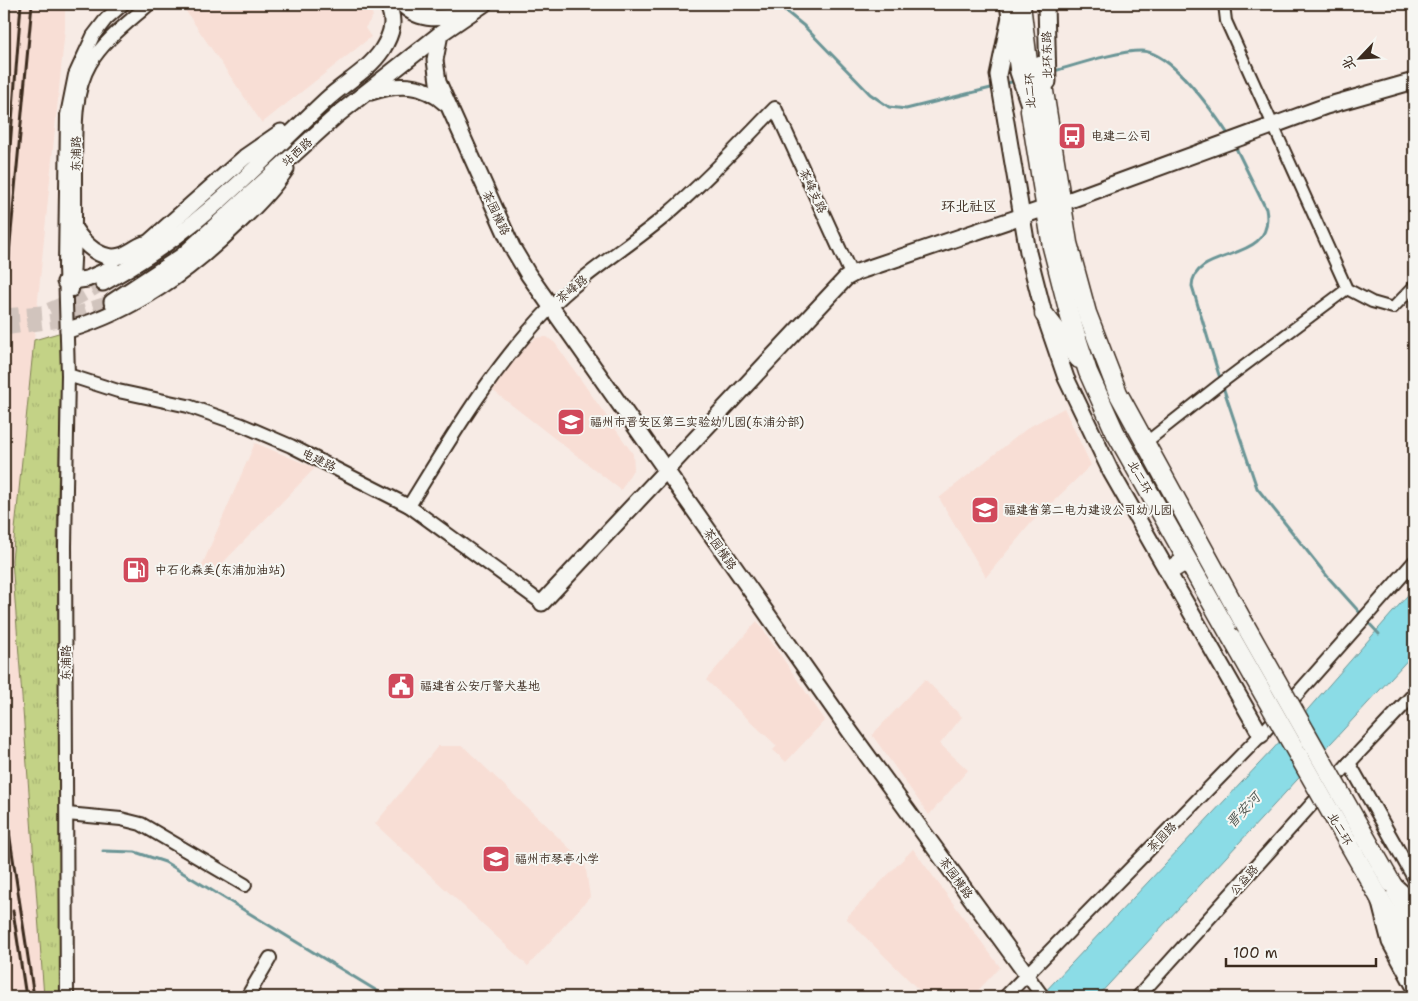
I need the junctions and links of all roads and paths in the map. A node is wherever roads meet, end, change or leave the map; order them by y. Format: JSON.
{"nodes":[{"id":1,"x":123,"y":4,"type":"edge"},
{"id":2,"x":148,"y":4,"type":"edge"},
{"id":3,"x":387,"y":4,"type":"edge"},
{"id":4,"x":402,"y":4,"type":"edge"},
{"id":5,"x":1033,"y":4,"type":"edge"},
{"id":6,"x":1046,"y":4,"type":"edge"},
{"id":7,"x":1224,"y":4,"type":"edge"},
{"id":8,"x":480,"y":6,"type":"edge"},
{"id":9,"x":1013,"y":8,"type":"edge"},
{"id":10,"x":440,"y":34,"type":"junction"},
{"id":11,"x":1035,"y":78,"type":"junction"},
{"id":12,"x":1414,"y":80,"type":"edge"},
{"id":13,"x":362,"y":95,"type":"junction"},
{"id":14,"x":329,"y":97,"type":"junction"},
{"id":15,"x":446,"y":104,"type":"junction"},
{"id":16,"x":775,"y":108,"type":"joint"},
{"id":17,"x":1274,"y":126,"type":"junction"},
{"id":18,"x":302,"y":146,"type":"junction"},
{"id":19,"x":1054,"y":206,"type":"junction"},
{"id":20,"x":1022,"y":216,"type":"junction"},
{"id":21,"x":75,"y":230,"type":"junction"},
{"id":22,"x":153,"y":241,"type":"junction"},
{"id":23,"x":851,"y":274,"type":"junction"},
{"id":24,"x":69,"y":281,"type":"junction"},
{"id":25,"x":103,"y":283,"type":"tunnel mouth"},
{"id":26,"x":1414,"y":286,"type":"edge"},
{"id":27,"x":1348,"y":289,"type":"junction"},
{"id":28,"x":112,"y":302,"type":"tunnel mouth"},
{"id":29,"x":551,"y":307,"type":"junction"},
{"id":30,"x":1044,"y":314,"type":"junction"},
{"id":31,"x":68,"y":330,"type":"junction"},
{"id":32,"x":1088,"y":372,"type":"junction"},
{"id":33,"x":68,"y":375,"type":"junction"},
{"id":34,"x":1144,"y":444,"type":"junction"},
{"id":35,"x":664,"y":470,"type":"junction"},
{"id":36,"x":409,"y":506,"type":"junction"},
{"id":37,"x":1187,"y":560,"type":"junction"},
{"id":38,"x":1414,"y":562,"type":"edge"},
{"id":39,"x":1169,"y":571,"type":"junction"},
{"id":40,"x":542,"y":603,"type":"joint"},
{"id":41,"x":1414,"y":694,"type":"edge"},
{"id":42,"x":1261,"y":734,"type":"junction"},
{"id":43,"x":1350,"y":763,"type":"junction"},
{"id":44,"x":67,"y":814,"type":"junction"},
{"id":45,"x":1414,"y":878,"type":"edge"},
{"id":46,"x":1392,"y":884,"type":"junction"},
{"id":47,"x":245,"y":885,"type":"dead end"},
{"id":48,"x":1379,"y":897,"type":"junction"},
{"id":49,"x":1414,"y":903,"type":"edge"},
{"id":50,"x":1414,"y":924,"type":"edge"},
{"id":51,"x":1414,"y":957,"type":"edge"},
{"id":52,"x":270,"y":958,"type":"dead end"},
{"id":53,"x":1027,"y":975,"type":"junction"},
{"id":54,"x":1414,"y":986,"type":"edge"},
{"id":55,"x":1041,"y":994,"type":"edge"},
{"id":56,"x":67,"y":997,"type":"edge"},
{"id":57,"x":247,"y":997,"type":"edge"},
{"id":58,"x":1005,"y":997,"type":"edge"},
{"id":59,"x":1138,"y":997,"type":"edge"}],
"edges":[{"from":1,"to":24,"type":"street","name":"东浦路"},
{"from":2,"to":21,"type":"street","name":"东浦路"},
{"from":3,"to":14,"type":"main road","name":"站西路"},
{"from":4,"to":8,"type":"main road"},
{"from":5,"to":11,"type":"highway","name":"北二环"},
{"from":6,"to":11,"type":"main road","name":"北环东路"},
{"from":7,"to":17,"type":"street"},
{"from":8,"to":10,"type":"main road","name":"站西路"},
{"from":9,"to":11,"type":"highway","name":"北二环"},
{"from":9,"to":20,"type":"main road"},
{"from":10,"to":13,"type":"main road","name":"站西路"},
{"from":10,"to":15,"type":"main road","name":"茶园横路"},
{"from":11,"to":19,"type":"highway","name":"北二环"},
{"from":11,"to":19,"type":"highway","name":"北二环"},
{"from":12,"to":17,"type":"main road"},
{"from":13,"to":15,"type":"main road"},
{"from":13,"to":18,"type":"main road","name":"站西路"},
{"from":14,"to":22,"type":"main road"},
{"from":14,"to":25,"type":"main road","name":"站西路"},
{"from":15,"to":29,"type":"main road","name":"茶园横路"},
{"from":16,"to":23,"type":"street","name":"茶峰支路"},
{"from":16,"to":29,"type":"street","name":"茶峰路"},
{"from":17,"to":19,"type":"main road"},
{"from":17,"to":27,"type":"street"},
{"from":18,"to":28,"type":"main road","name":"站西路"},
{"from":18,"to":31,"type":"main road"},
{"from":19,"to":20,"type":"main road"},
{"from":19,"to":32,"type":"highway","name":"北二环"},
{"from":19,"to":34,"type":"highway","name":"北二环"},
{"from":20,"to":23,"type":"main road"},
{"from":20,"to":30,"type":"main road"},
{"from":21,"to":22,"type":"main road"},
{"from":21,"to":24,"type":"street","name":"东浦路"},
{"from":22,"to":24,"type":"main road"},
{"from":23,"to":35,"type":"main road"},
{"from":24,"to":31,"type":"street","name":"东浦路"},
{"from":26,"to":27,"type":"street"},
{"from":27,"to":34,"type":"street"},
{"from":29,"to":35,"type":"main road","name":"茶园横路"},
{"from":29,"to":36,"type":"street","name":"茶峰路"},
{"from":30,"to":32,"type":"highway"},
{"from":30,"to":39,"type":"main road"},
{"from":31,"to":33,"type":"street","name":"东浦路"},
{"from":32,"to":37,"type":"highway","name":"北二环"},
{"from":33,"to":36,"type":"street","name":"电建路"},
{"from":33,"to":44,"type":"street","name":"东浦路"},
{"from":34,"to":46,"type":"highway","name":"北二环","bridge":true},
{"from":35,"to":40,"type":"main road"},
{"from":35,"to":53,"type":"main road","name":"茶园横路"},
{"from":36,"to":40,"type":"street","name":"电建路"},
{"from":37,"to":39,"type":"highway"},
{"from":37,"to":48,"type":"highway","name":"北二环","bridge":true},
{"from":38,"to":42,"type":"street","name":"茶园路"},
{"from":39,"to":42,"type":"main road"},
{"from":41,"to":43,"type":"street","name":"公益路"},
{"from":42,"to":53,"type":"street","name":"茶园路"},
{"from":43,"to":45,"type":"street"},
{"from":43,"to":59,"type":"street","name":"公益路"},
{"from":44,"to":47,"type":"street"},
{"from":44,"to":56,"type":"street","name":"东浦路"},
{"from":46,"to":49,"type":"main road"},
{"from":46,"to":50,"type":"highway","name":"北二环"},
{"from":48,"to":51,"type":"highway","name":"北二环"},
{"from":48,"to":54,"type":"main road"},
{"from":52,"to":57,"type":"street"},
{"from":53,"to":55,"type":"street"},
{"from":53,"to":58,"type":"street","name":"茶园路"}]}
